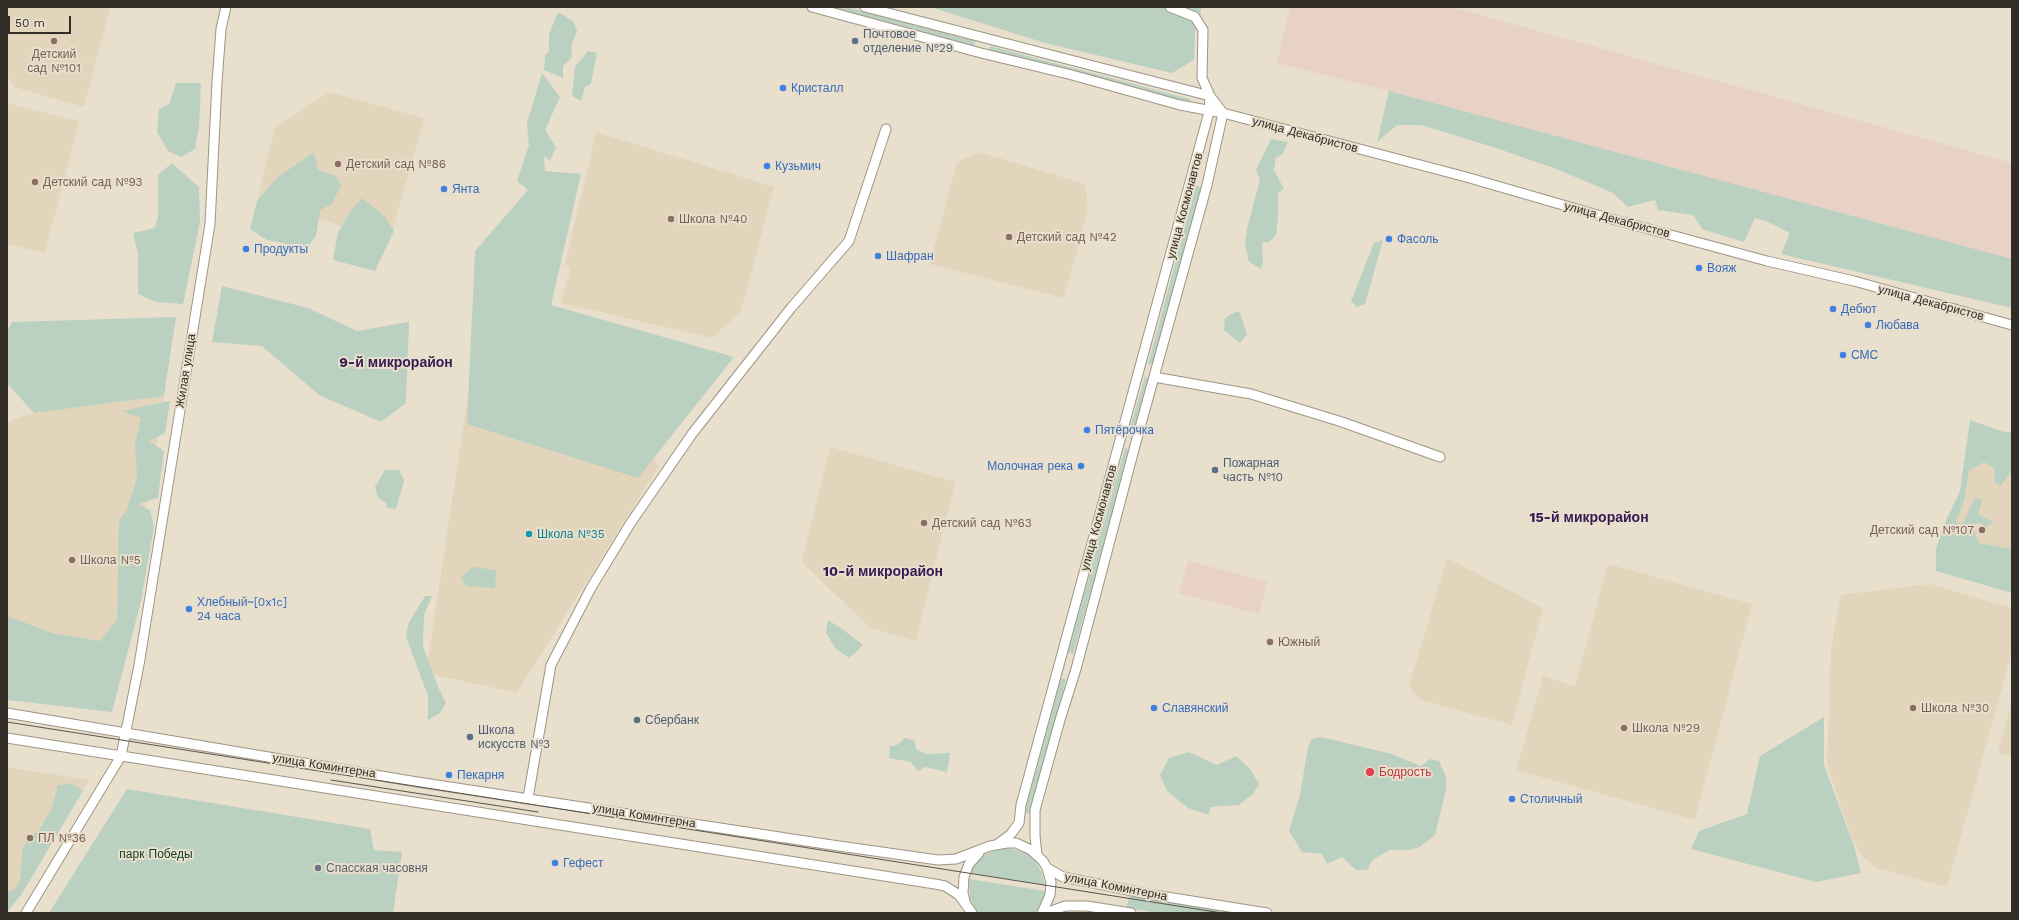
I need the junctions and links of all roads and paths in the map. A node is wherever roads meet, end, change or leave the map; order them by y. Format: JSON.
{"nodes":[{"id":1,"x":226,"y":7,"type":"edge"},
{"id":2,"x":812,"y":7,"type":"edge"},
{"id":3,"x":865,"y":7,"type":"edge"},
{"id":4,"x":1170,"y":7,"type":"edge"},
{"id":5,"x":986,"y":37,"type":"junction"},
{"id":6,"x":981,"y":53,"type":"junction"},
{"id":7,"x":1210,"y":96,"type":"junction"},
{"id":8,"x":1209,"y":112,"type":"junction"},
{"id":9,"x":1223,"y":113,"type":"junction"},
{"id":10,"x":886,"y":129,"type":"dead end"},
{"id":11,"x":1191,"y":180,"type":"junction"},
{"id":12,"x":1207,"y":185,"type":"junction"},
{"id":13,"x":2012,"y":325,"type":"edge"},
{"id":14,"x":1154,"y":377,"type":"junction"},
{"id":15,"x":1440,"y":457,"type":"dead end"},
{"id":16,"x":1060,"y":664,"type":"junction"},
{"id":17,"x":1076,"y":668,"type":"junction"},
{"id":18,"x":7,"y":713,"type":"edge"},
{"id":19,"x":125,"y":733,"type":"junction"},
{"id":20,"x":7,"y":738,"type":"edge"},
{"id":21,"x":120,"y":756,"type":"junction"},
{"id":22,"x":528,"y":798,"type":"junction"},
{"id":23,"x":990,"y":846,"type":"junction"},
{"id":24,"x":1037,"y":855,"type":"junction"},
{"id":25,"x":1047,"y":868,"type":"junction"},
{"id":26,"x":965,"y":902,"type":"junction"},
{"id":27,"x":26,"y":913,"type":"edge"},
{"id":28,"x":972,"y":913,"type":"edge"},
{"id":29,"x":1042,"y":913,"type":"edge"},
{"id":30,"x":1046,"y":913,"type":"edge"},
{"id":31,"x":1131,"y":913,"type":"edge"},
{"id":32,"x":1267,"y":913,"type":"edge"}],
"edges":[{"from":1,"to":19,"type":"street","name":"Жилая улица"},
{"from":2,"to":6,"type":"street","name":"улица Декабристов"},
{"from":3,"to":5,"type":"street"},
{"from":4,"to":7,"type":"street"},
{"from":5,"to":6,"type":"street"},
{"from":5,"to":7,"type":"street"},
{"from":6,"to":8,"type":"street","name":"улица Декабристов"},
{"from":7,"to":8,"type":"street","name":"улица Космонавтов"},
{"from":7,"to":9,"type":"street"},
{"from":8,"to":9,"type":"street","name":"улица Декабристов"},
{"from":8,"to":11,"type":"street","name":"улица Космонавтов"},
{"from":9,"to":12,"type":"street","name":"улица Космонавтов"},
{"from":9,"to":13,"type":"street","name":"улица Декабристов"},
{"from":10,"to":22,"type":"street"},
{"from":11,"to":12,"type":"street"},
{"from":11,"to":16,"type":"street","name":"улица Космонавтов"},
{"from":12,"to":14,"type":"street","name":"улица Космонавтов"},
{"from":14,"to":15,"type":"street"},
{"from":14,"to":17,"type":"street","name":"улица Космонавтов"},
{"from":16,"to":17,"type":"street"},
{"from":16,"to":23,"type":"street","name":"улица Космонавтов"},
{"from":17,"to":24,"type":"street","name":"улица Космонавтов"},
{"from":18,"to":19,"type":"street","name":"улица Коминтерна"},
{"from":19,"to":21,"type":"street","name":"Жилая улица"},
{"from":19,"to":22,"type":"street","name":"улица Коминтерна"},
{"from":20,"to":21,"type":"street","name":"улица Коминтерна"},
{"from":21,"to":26,"type":"street","name":"улица Коминтерна"},
{"from":21,"to":27,"type":"street","name":"Жилая улица"},
{"from":22,"to":23,"type":"street","name":"улица Коминтерна"},
{"from":23,"to":24,"type":"street","name":"улица Коминтерна"},
{"from":23,"to":26,"type":"street","name":"улица Космонавтов"},
{"from":24,"to":25,"type":"street","name":"улица Коминтерна"},
{"from":25,"to":29,"type":"street"},
{"from":25,"to":32,"type":"street","name":"улица Коминтерна"},
{"from":26,"to":28,"type":"street","name":"улица Коминтерна"},
{"from":30,"to":31,"type":"street","name":"улица Коминтерна"}]}
